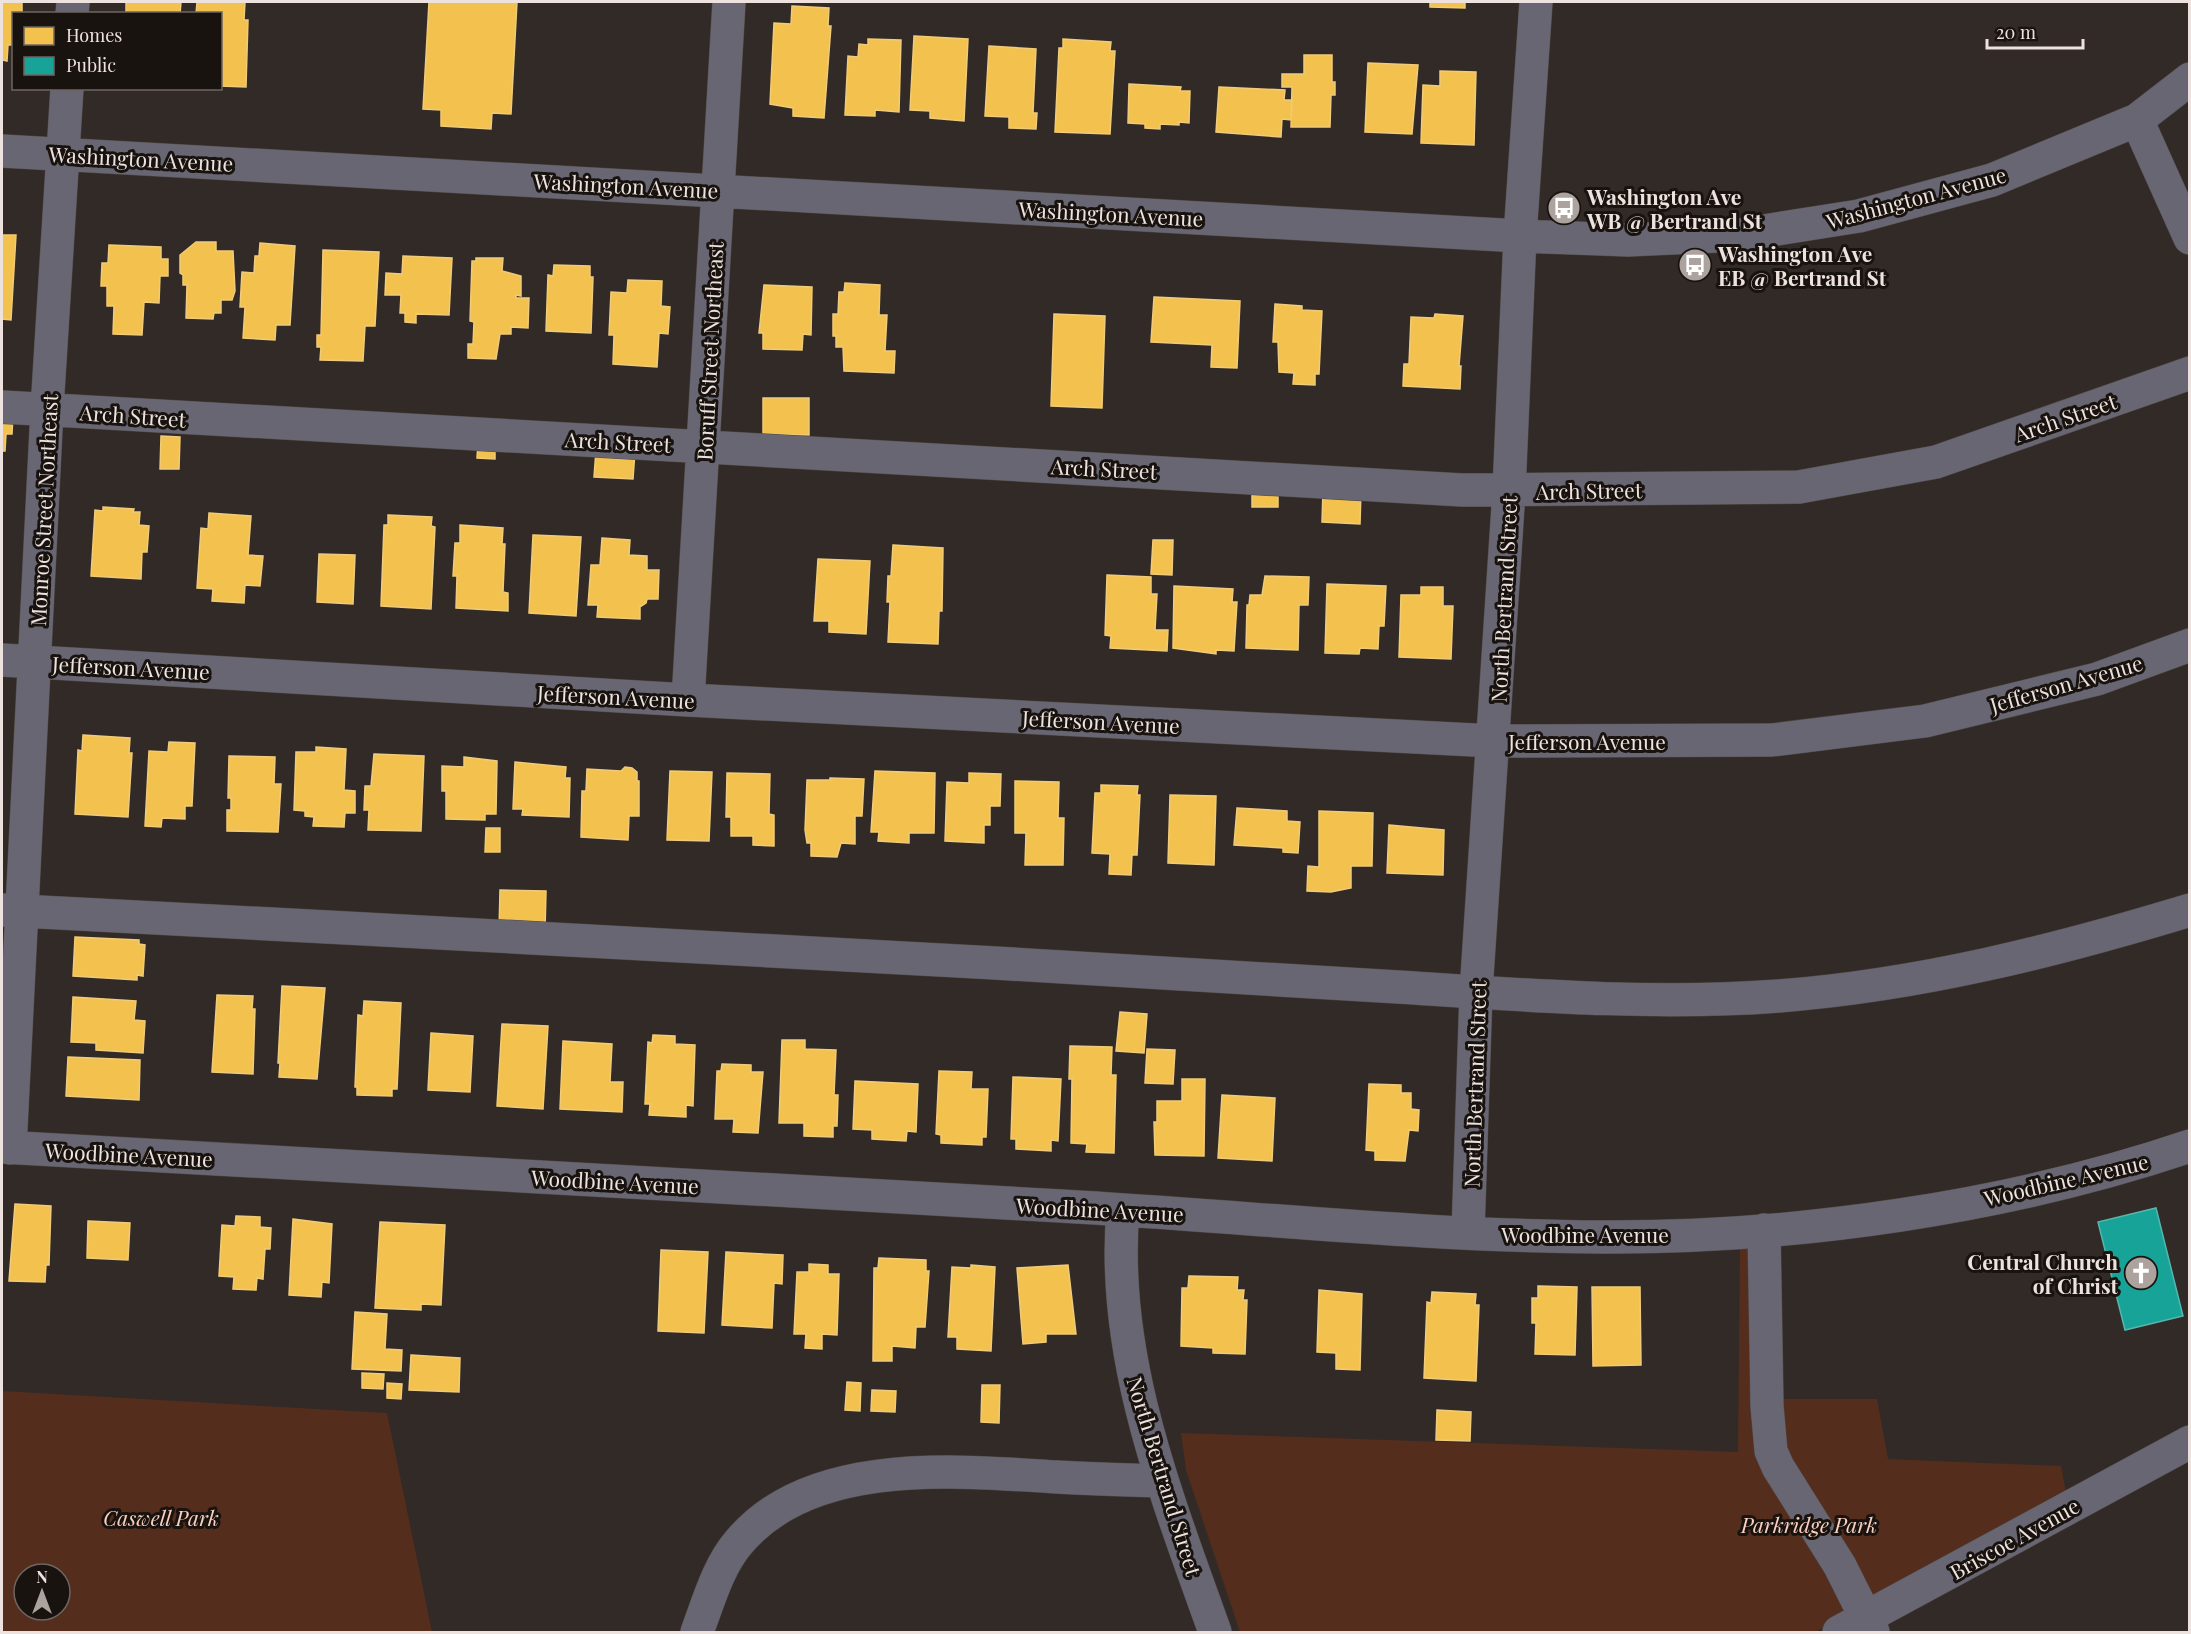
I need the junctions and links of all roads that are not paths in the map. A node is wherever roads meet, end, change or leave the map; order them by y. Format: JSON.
{"nodes":[{"id":1,"x":729,"y":2,"type":"edge"},
{"id":2,"x":1536,"y":2,"type":"edge"},
{"id":3,"x":2190,"y":79,"type":"edge"},
{"id":4,"x":67,"y":90,"type":"edge"},
{"id":5,"x":2136,"y":120,"type":"junction"},
{"id":6,"x":2,"y":151,"type":"edge"},
{"id":7,"x":63,"y":154,"type":"junction"},
{"id":8,"x":718,"y":190,"type":"junction"},
{"id":9,"x":1520,"y":237,"type":"junction"},
{"id":10,"x":2190,"y":238,"type":"edge"},
{"id":11,"x":2190,"y":373,"type":"edge"},
{"id":12,"x":2,"y":407,"type":"edge"},
{"id":13,"x":46,"y":409,"type":"junction"},
{"id":14,"x":704,"y":445,"type":"junction"},
{"id":15,"x":1509,"y":491,"type":"junction"},
{"id":16,"x":2190,"y":645,"type":"edge"},
{"id":17,"x":2,"y":660,"type":"edge"},
{"id":18,"x":36,"y":662,"type":"junction"},
{"id":19,"x":688,"y":700,"type":"junction"},
{"id":20,"x":1494,"y":741,"type":"junction"},
{"id":21,"x":12,"y":910,"type":"edge"},
{"id":22,"x":2190,"y":910,"type":"edge"},
{"id":23,"x":1476,"y":992,"type":"junction"},
{"id":24,"x":2190,"y":1146,"type":"edge"},
{"id":25,"x":6,"y":1147,"type":"edge"},
{"id":26,"x":1123,"y":1210,"type":"junction"},
{"id":27,"x":1764,"y":1230,"type":"junction"},
{"id":28,"x":1468,"y":1233,"type":"junction"},
{"id":29,"x":2190,"y":1442,"type":"edge"},
{"id":30,"x":1162,"y":1481,"type":"junction"},
{"id":31,"x":1859,"y":1628,"type":"edge"},
{"id":32,"x":697,"y":1632,"type":"edge"},
{"id":33,"x":1215,"y":1632,"type":"edge"}],
"edges":[{"from":1,"to":8,"type":"street","name":"Boruff Street Northeast"},
{"from":2,"to":9,"type":"street","name":"North Bertrand Street"},
{"from":3,"to":5,"type":"street","name":"Washington Avenue"},
{"from":4,"to":7,"type":"street","name":"Monroe Street Northeast"},
{"from":5,"to":9,"type":"street","name":"Washington Avenue"},
{"from":5,"to":10,"type":"street"},
{"from":6,"to":7,"type":"street","name":"Washington Avenue"},
{"from":7,"to":8,"type":"street","name":"Washington Avenue"},
{"from":7,"to":13,"type":"street","name":"Monroe Street Northeast"},
{"from":8,"to":9,"type":"street","name":"Washington Avenue"},
{"from":8,"to":14,"type":"street","name":"Boruff Street Northeast"},
{"from":9,"to":15,"type":"street","name":"North Bertrand Street"},
{"from":11,"to":15,"type":"street","name":"Arch Street"},
{"from":12,"to":13,"type":"street","name":"Arch Street"},
{"from":13,"to":14,"type":"street","name":"Arch Street"},
{"from":13,"to":18,"type":"street","name":"Monroe Street Northeast"},
{"from":14,"to":15,"type":"street","name":"Arch Street"},
{"from":14,"to":19,"type":"street","name":"Boruff Street Northeast"},
{"from":15,"to":20,"type":"street","name":"North Bertrand Street"},
{"from":16,"to":20,"type":"street","name":"Jefferson Avenue"},
{"from":17,"to":18,"type":"street","name":"Jefferson Avenue"},
{"from":18,"to":19,"type":"street","name":"Jefferson Avenue"},
{"from":18,"to":21,"type":"street","name":"Monroe Street Northeast"},
{"from":19,"to":20,"type":"street","name":"Jefferson Avenue"},
{"from":20,"to":23,"type":"street","name":"North Bertrand Street"},
{"from":21,"to":23,"type":"street"},
{"from":21,"to":25,"type":"street","name":"Monroe Street Northeast"},
{"from":22,"to":23,"type":"street"},
{"from":23,"to":28,"type":"street","name":"North Bertrand Street"},
{"from":24,"to":27,"type":"street","name":"Woodbine Avenue"},
{"from":25,"to":26,"type":"street","name":"Woodbine Avenue"},
{"from":26,"to":28,"type":"street","name":"Woodbine Avenue"},
{"from":26,"to":30,"type":"street","name":"North Bertrand Street"},
{"from":27,"to":28,"type":"street","name":"Woodbine Avenue"},
{"from":27,"to":31,"type":"street"},
{"from":29,"to":31,"type":"street","name":"Briscoe Avenue"},
{"from":30,"to":32,"type":"street"},
{"from":30,"to":33,"type":"street","name":"North Bertrand Street"}]}
